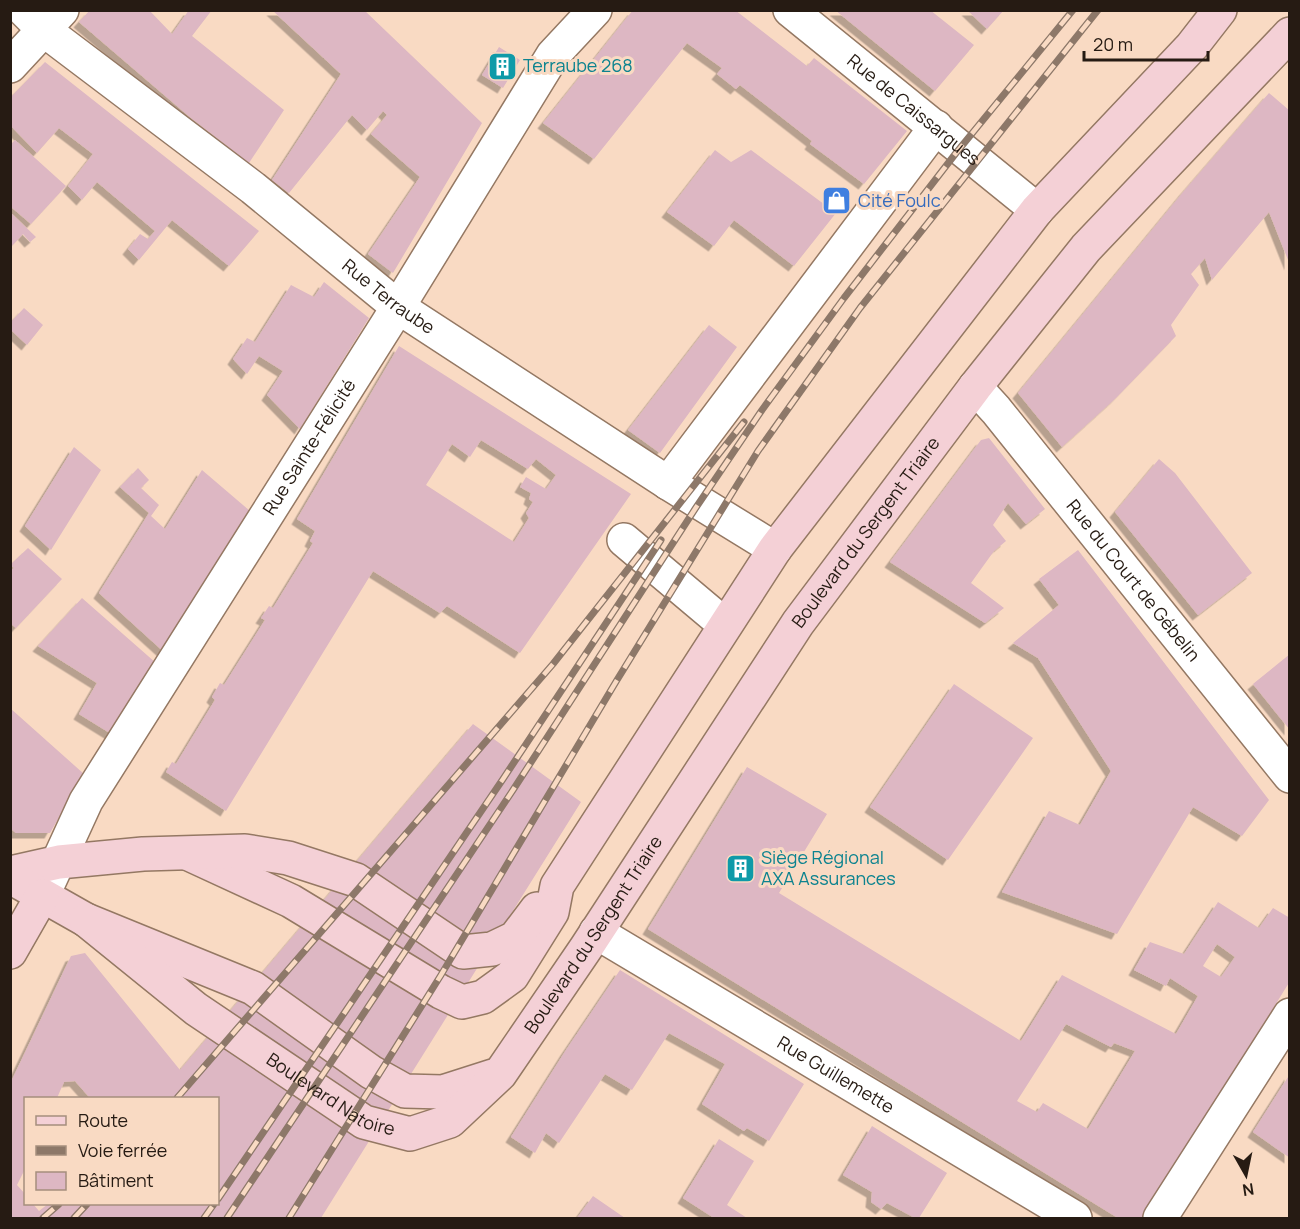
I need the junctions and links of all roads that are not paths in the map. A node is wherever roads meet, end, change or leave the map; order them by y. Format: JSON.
{"nodes":[{"id":1,"x":595,"y":10,"type":"edge"},
{"id":2,"x":790,"y":10,"type":"edge"},
{"id":3,"x":1220,"y":10,"type":"edge"},
{"id":4,"x":44,"y":17,"type":"edge"},
{"id":5,"x":1290,"y":34,"type":"edge"},
{"id":6,"x":10,"y":66,"type":"edge"},
{"id":7,"x":936,"y":127,"type":"junction"},
{"id":8,"x":1037,"y":210,"type":"junction"},
{"id":9,"x":398,"y":307,"type":"junction"},
{"id":10,"x":975,"y":387,"type":"junction"},
{"id":11,"x":668,"y":483,"type":"junction"},
{"id":12,"x":624,"y":540,"type":"dead end"},
{"id":13,"x":774,"y":549,"type":"junction"},
{"id":14,"x":724,"y":624,"type":"junction"},
{"id":15,"x":1290,"y":776,"type":"edge"},
{"id":16,"x":189,"y":854,"type":"junction"},
{"id":17,"x":59,"y":862,"type":"junction"},
{"id":18,"x":10,"y":873,"type":"edge"},
{"id":19,"x":10,"y":877,"type":"edge"},
{"id":20,"x":557,"y":886,"type":"junction"},
{"id":21,"x":42,"y":896,"type":"junction"},
{"id":22,"x":86,"y":920,"type":"junction"},
{"id":23,"x":596,"y":932,"type":"junction"},
{"id":24,"x":10,"y":952,"type":"edge"},
{"id":25,"x":1290,"y":1016,"type":"edge"},
{"id":26,"x":500,"y":1074,"type":"junction"},
{"id":27,"x":1075,"y":1218,"type":"edge"},
{"id":28,"x":1160,"y":1218,"type":"edge"}],
"edges":[{"from":1,"to":9,"type":"street","name":"Rue Sainte-Félicité"},
{"from":2,"to":7,"type":"street","name":"Rue de Caissargues"},
{"from":3,"to":8,"type":"main road"},
{"from":4,"to":6,"type":"street"},
{"from":4,"to":9,"type":"street","name":"Rue Terraube"},
{"from":5,"to":10,"type":"main road","name":"Boulevard du Sergent Triaire"},
{"from":7,"to":8,"type":"street","name":"Rue de Caissargues"},
{"from":7,"to":11,"type":"street"},
{"from":8,"to":13,"type":"main road"},
{"from":9,"to":11,"type":"street","name":"Rue Terraube"},
{"from":9,"to":17,"type":"street","name":"Rue Sainte-Félicité"},
{"from":10,"to":15,"type":"street","name":"Rue du Court de Gébelin"},
{"from":10,"to":23,"type":"main road","name":"Boulevard du Sergent Triaire"},
{"from":11,"to":13,"type":"street","name":"Rue Terraube"},
{"from":12,"to":14,"type":"street"},
{"from":13,"to":14,"type":"main road"},
{"from":14,"to":20,"type":"main road"},
{"from":16,"to":17,"type":"main road"},
{"from":16,"to":20,"type":"main road"},
{"from":16,"to":20,"type":"main road"},
{"from":17,"to":18,"type":"main road"},
{"from":17,"to":21,"type":"street","name":"Rue Sainte-Félicité"},
{"from":19,"to":21,"type":"main road","name":"Boulevard Natoire"},
{"from":21,"to":22,"type":"main road","name":"Boulevard Natoire"},
{"from":21,"to":24,"type":"main road"},
{"from":22,"to":26,"type":"main road","name":"Boulevard Natoire"},
{"from":22,"to":26,"type":"main road","name":"Boulevard Natoire"},
{"from":23,"to":26,"type":"main road","name":"Boulevard du Sergent Triaire"},
{"from":23,"to":27,"type":"street","name":"Rue Guillemette"},
{"from":25,"to":28,"type":"street"}]}
